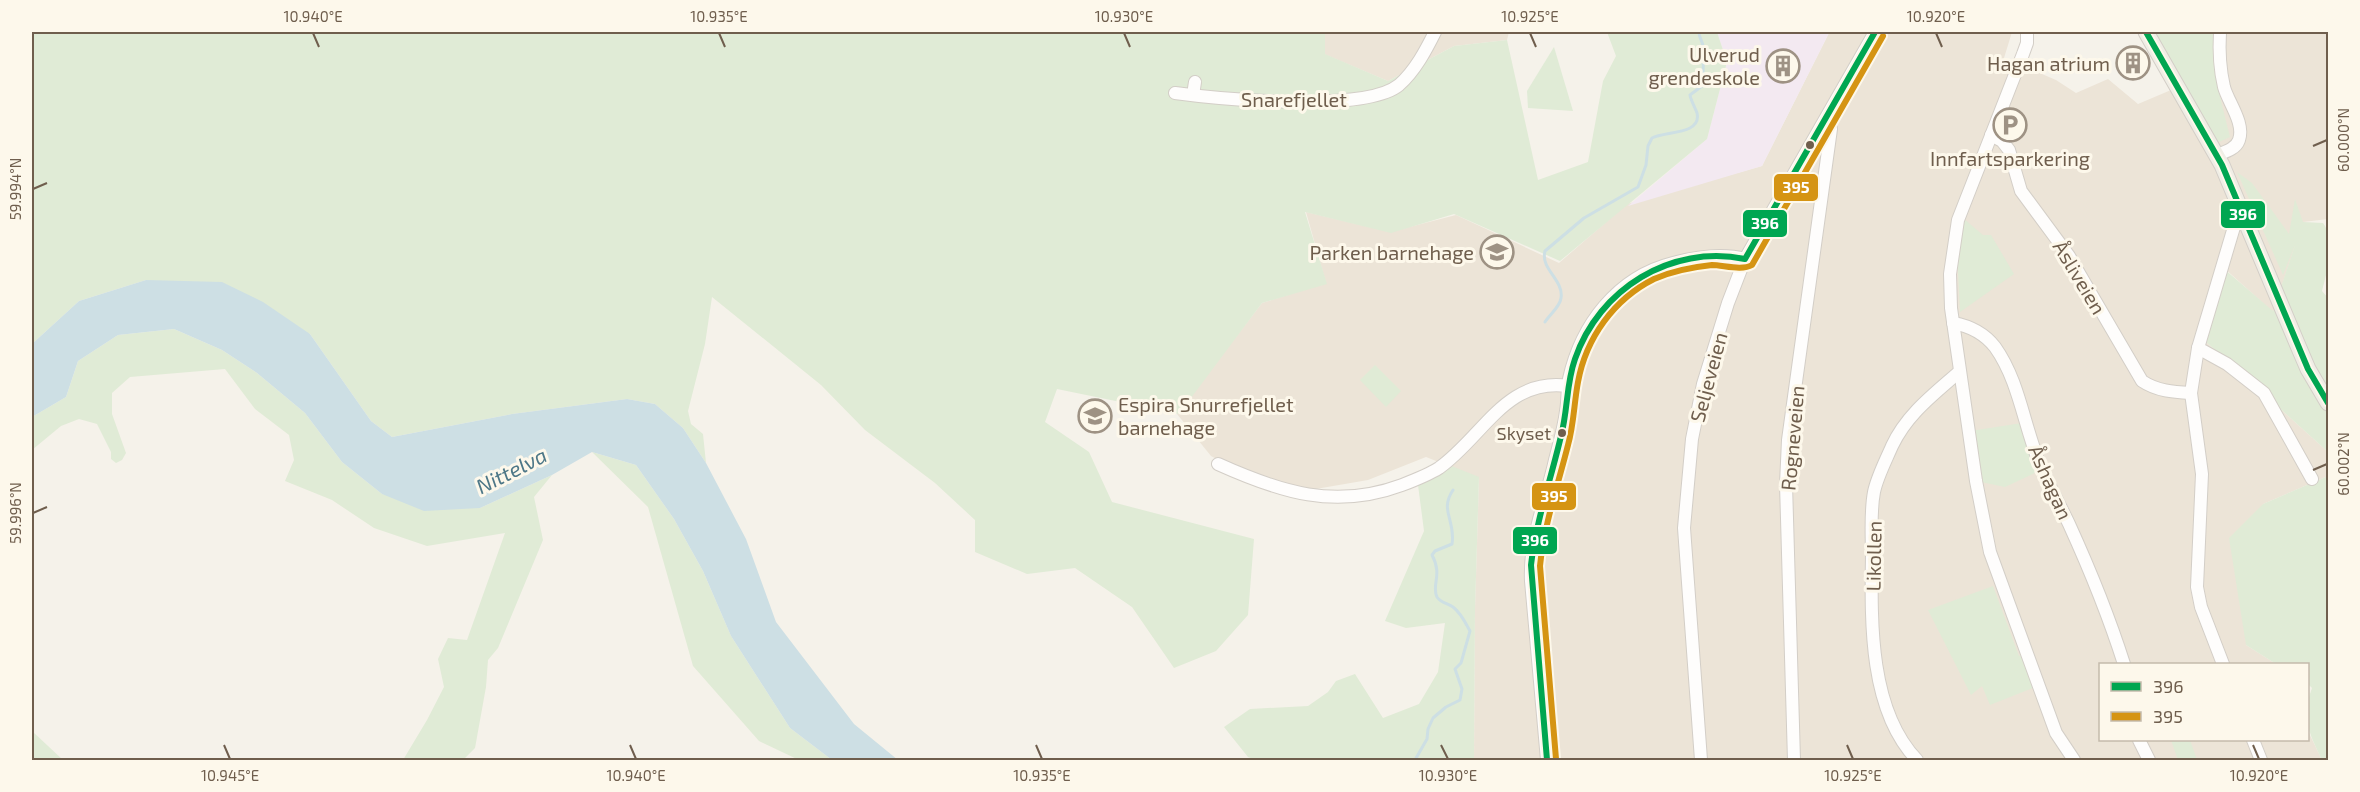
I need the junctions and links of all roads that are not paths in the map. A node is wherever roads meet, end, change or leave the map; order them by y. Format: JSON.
{"nodes":[{"id":1,"x":1435,"y":32,"type":"edge"},
{"id":2,"x":1875,"y":32,"type":"edge"},
{"id":3,"x":2027,"y":32,"type":"edge"},
{"id":4,"x":2146,"y":32,"type":"edge"},
{"id":5,"x":2220,"y":32,"type":"edge"},
{"id":6,"x":1195,"y":82,"type":"dead end"},
{"id":7,"x":1175,"y":93,"type":"dead end"},
{"id":8,"x":1193,"y":95,"type":"junction"},
{"id":9,"x":1827,"y":118,"type":"junction"},
{"id":10,"x":1990,"y":135,"type":"junction"},
{"id":11,"x":2217,"y":155,"type":"junction"},
{"id":12,"x":2234,"y":227,"type":"dead end"},
{"id":13,"x":1745,"y":259,"type":"junction"},
{"id":14,"x":1953,"y":323,"type":"junction"},
{"id":15,"x":2198,"y":348,"type":"junction"},
{"id":16,"x":1959,"y":372,"type":"junction"},
{"id":17,"x":1568,"y":386,"type":"junction"},
{"id":18,"x":2191,"y":393,"type":"junction"},
{"id":19,"x":2328,"y":403,"type":"edge"},
{"id":20,"x":1218,"y":464,"type":"dead end"},
{"id":21,"x":2312,"y":479,"type":"dead end"},
{"id":22,"x":2124,"y":663,"type":"edge"},
{"id":23,"x":2223,"y":663,"type":"edge"},
{"id":24,"x":2140,"y":741,"type":"edge"},
{"id":25,"x":2253,"y":741,"type":"edge"},
{"id":26,"x":1547,"y":760,"type":"edge"},
{"id":27,"x":1701,"y":760,"type":"edge"},
{"id":28,"x":1794,"y":760,"type":"edge"},
{"id":29,"x":1917,"y":760,"type":"edge"},
{"id":30,"x":2074,"y":760,"type":"edge"},
{"id":31,"x":2149,"y":760,"type":"edge"},
{"id":32,"x":2261,"y":760,"type":"edge"}],
"edges":[{"from":1,"to":8,"type":"street","name":"Snarefjellet"},
{"from":2,"to":9,"type":"street","name":"Seljeveien"},
{"from":3,"to":10,"type":"street"},
{"from":4,"to":11,"type":"main road"},
{"from":5,"to":11,"type":"street"},
{"from":6,"to":8,"type":"street"},
{"from":7,"to":8,"type":"street","name":"Snarefjellet"},
{"from":9,"to":13,"type":"street","name":"Seljeveien"},
{"from":9,"to":28,"type":"street","name":"Rogneveien"},
{"from":10,"to":14,"type":"street"},
{"from":10,"to":18,"type":"street","name":"Åsliveien"},
{"from":11,"to":19,"type":"main road"},
{"from":12,"to":15,"type":"street"},
{"from":13,"to":17,"type":"street"},
{"from":13,"to":27,"type":"street","name":"Seljeveien"},
{"from":14,"to":16,"type":"street"},
{"from":14,"to":22,"type":"street","name":"Åshagan"},
{"from":15,"to":18,"type":"street"},
{"from":15,"to":21,"type":"street"},
{"from":16,"to":29,"type":"street","name":"Likollen"},
{"from":16,"to":30,"type":"street"},
{"from":17,"to":20,"type":"street"},
{"from":17,"to":26,"type":"street"},
{"from":18,"to":23,"type":"street"},
{"from":24,"to":31,"type":"street"},
{"from":25,"to":32,"type":"street"}]}
